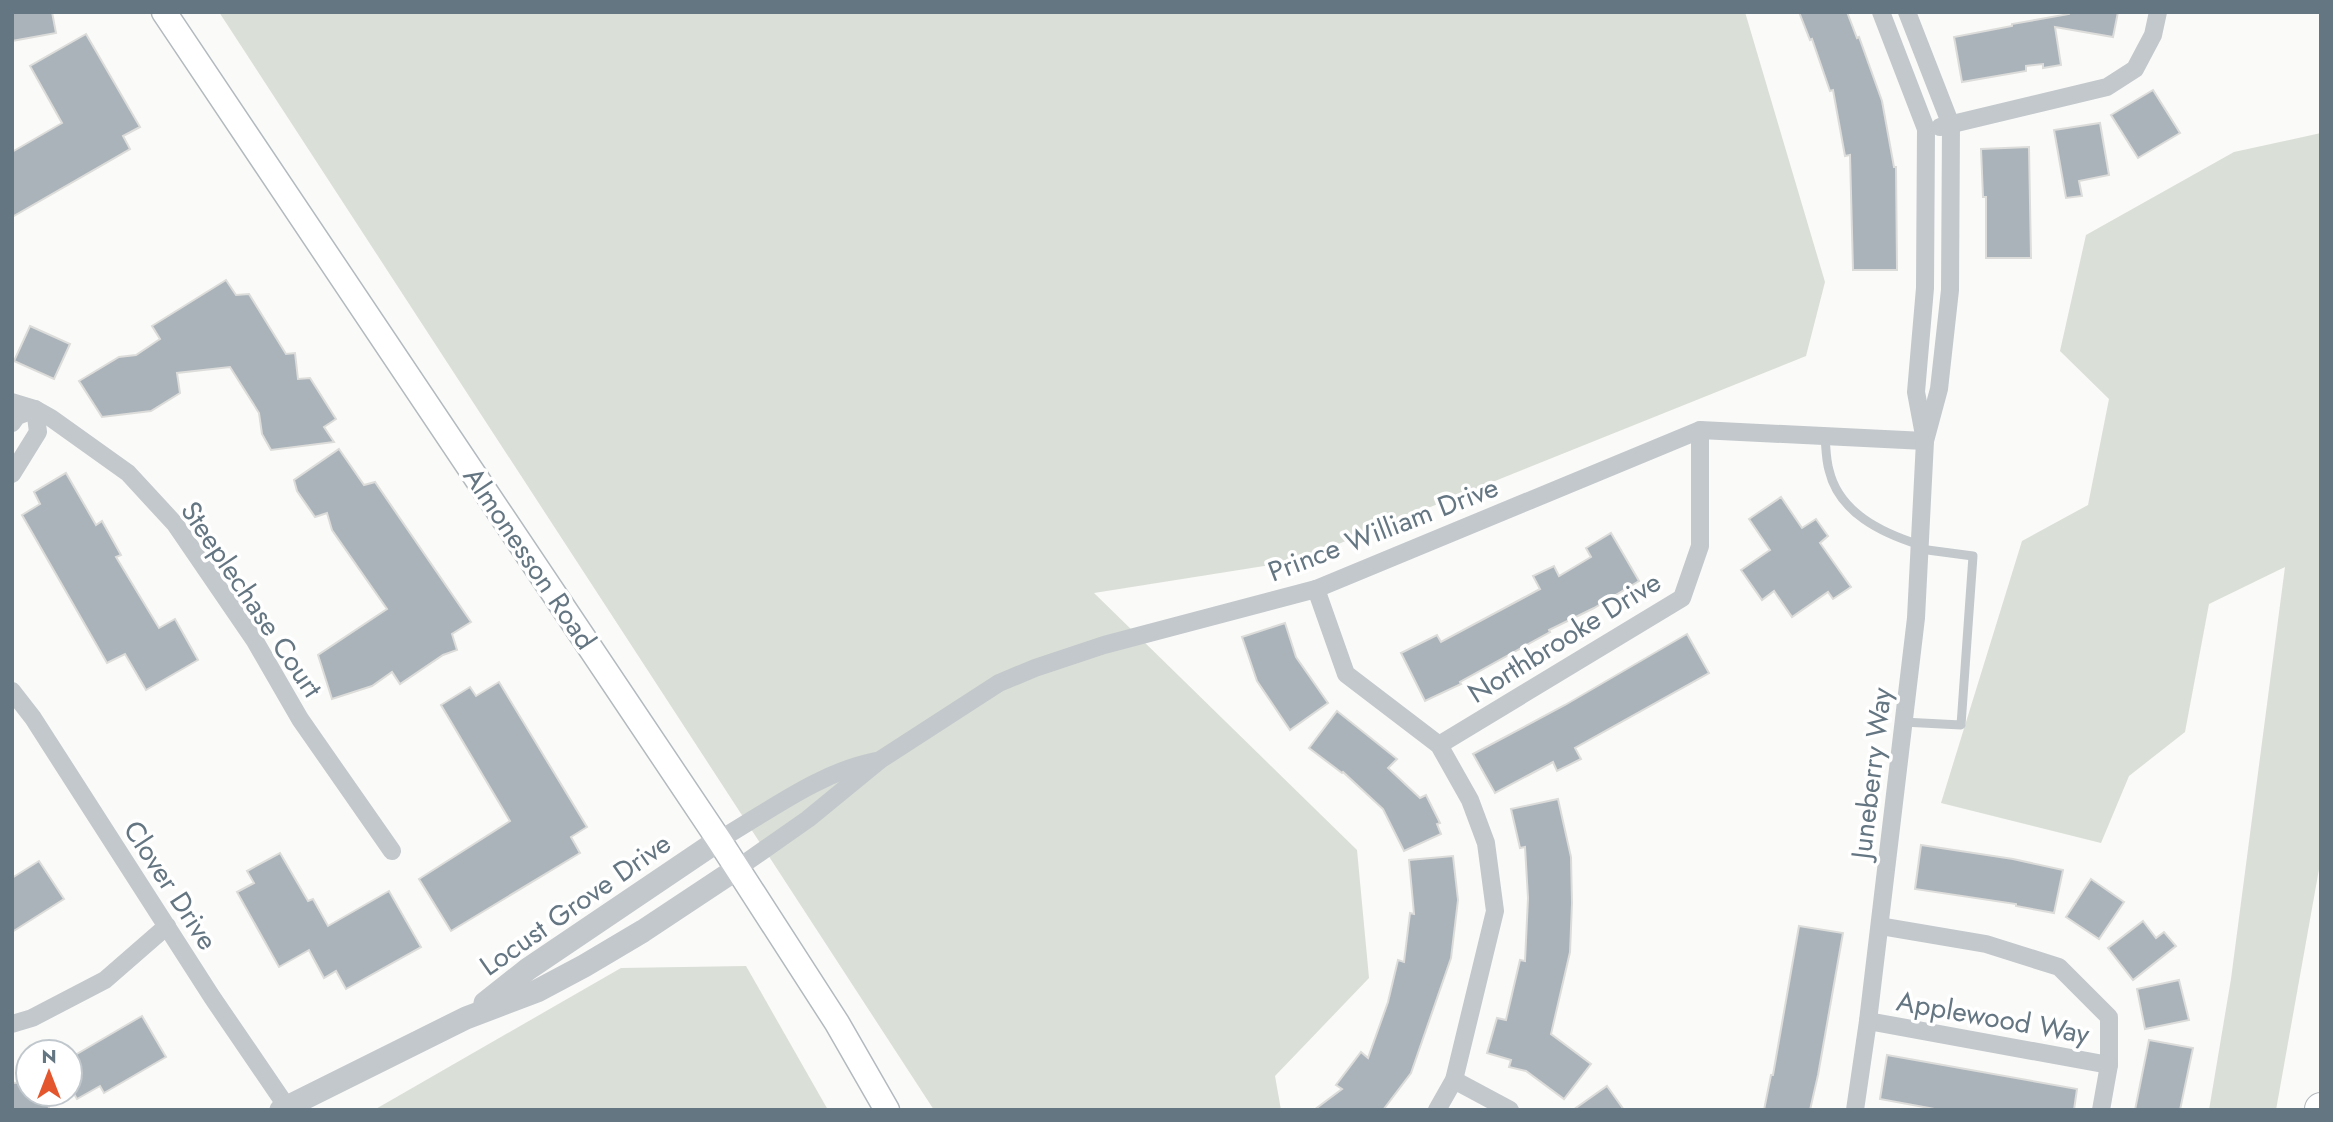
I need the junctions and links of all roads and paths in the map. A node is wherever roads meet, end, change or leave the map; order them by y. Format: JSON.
{"nodes":[{"id":1,"x":164,"y":12,"type":"edge"},
{"id":2,"x":1881,"y":12,"type":"edge"},
{"id":3,"x":1907,"y":12,"type":"edge"},
{"id":4,"x":2158,"y":12,"type":"edge"},
{"id":5,"x":1951,"y":125,"type":"junction"},
{"id":6,"x":1926,"y":129,"type":"junction"},
{"id":7,"x":1925,"y":288,"type":"junction"},
{"id":8,"x":1950,"y":290,"type":"junction"},
{"id":9,"x":12,"y":402,"type":"edge"},
{"id":10,"x":35,"y":409,"type":"junction"},
{"id":11,"x":12,"y":423,"type":"edge"},
{"id":12,"x":1700,"y":430,"type":"junction"},
{"id":13,"x":1825,"y":437,"type":"junction"},
{"id":14,"x":1925,"y":442,"type":"junction"},
{"id":15,"x":12,"y":474,"type":"edge"},
{"id":16,"x":1920,"y":547,"type":"junction"},
{"id":17,"x":1315,"y":589,"type":"junction"},
{"id":18,"x":12,"y":691,"type":"edge"},
{"id":19,"x":1903,"y":722,"type":"junction"},
{"id":20,"x":1439,"y":745,"type":"junction"},
{"id":21,"x":880,"y":760,"type":"junction"},
{"id":22,"x":719,"y":840,"type":"junction"},
{"id":23,"x":392,"y":851,"type":"dead end"},
{"id":24,"x":738,"y":868,"type":"junction"},
{"id":25,"x":167,"y":926,"type":"junction"},
{"id":26,"x":1880,"y":926,"type":"junction"},
{"id":27,"x":466,"y":1018,"type":"junction"},
{"id":28,"x":1868,"y":1021,"type":"junction"},
{"id":29,"x":12,"y":1024,"type":"edge"},
{"id":30,"x":2109,"y":1065,"type":"junction"},
{"id":31,"x":1454,"y":1080,"type":"junction"},
{"id":32,"x":284,"y":1108,"type":"edge"},
{"id":33,"x":887,"y":1110,"type":"edge"},
{"id":34,"x":1437,"y":1110,"type":"edge"},
{"id":35,"x":1510,"y":1110,"type":"edge"},
{"id":36,"x":1855,"y":1110,"type":"edge"},
{"id":37,"x":2101,"y":1110,"type":"edge"}],
"edges":[{"from":1,"to":22,"type":"main road","name":"Almonesson Road"},
{"from":2,"to":6,"type":"street","name":"Juneberry Way"},
{"from":3,"to":5,"type":"street","name":"Juneberry Way"},
{"from":4,"to":5,"type":"street"},
{"from":5,"to":6,"type":"street"},
{"from":5,"to":8,"type":"street","name":"Juneberry Way"},
{"from":6,"to":7,"type":"street","name":"Juneberry Way"},
{"from":7,"to":8,"type":"street"},
{"from":7,"to":14,"type":"street","name":"Juneberry Way"},
{"from":8,"to":14,"type":"street","name":"Juneberry Way"},
{"from":9,"to":10,"type":"street","name":"Steeplechase Court"},
{"from":10,"to":11,"type":"street"},
{"from":10,"to":15,"type":"street"},
{"from":10,"to":23,"type":"street","name":"Steeplechase Court"},
{"from":12,"to":13,"type":"street","name":"Prince William Drive"},
{"from":12,"to":17,"type":"street","name":"Prince William Drive"},
{"from":12,"to":20,"type":"street","name":"Northbrooke Drive"},
{"from":13,"to":14,"type":"street","name":"Prince William Drive"},
{"from":13,"to":16,"type":"lane"},
{"from":14,"to":16,"type":"street","name":"Juneberry Way"},
{"from":16,"to":19,"type":"street","name":"Juneberry Way"},
{"from":16,"to":19,"type":"lane"},
{"from":17,"to":20,"type":"street"},
{"from":17,"to":21,"type":"street","name":"Prince William Drive"},
{"from":18,"to":25,"type":"street","name":"Clover Drive"},
{"from":19,"to":26,"type":"street","name":"Juneberry Way"},
{"from":20,"to":31,"type":"street"},
{"from":21,"to":22,"type":"street","name":"Prince William Drive"},
{"from":21,"to":24,"type":"street","name":"Prince William Drive"},
{"from":22,"to":24,"type":"main road","name":"Almonesson Road"},
{"from":22,"to":27,"type":"street","name":"Locust Grove Drive"},
{"from":24,"to":27,"type":"street","name":"Locust Grove Drive"},
{"from":24,"to":33,"type":"main road","name":"Almonesson Road"},
{"from":25,"to":29,"type":"street"},
{"from":25,"to":32,"type":"street","name":"Clover Drive"},
{"from":26,"to":28,"type":"street","name":"Juneberry Way"},
{"from":26,"to":30,"type":"street"},
{"from":27,"to":32,"type":"street","name":"Locust Grove Drive"},
{"from":28,"to":30,"type":"street","name":"Applewood Way"},
{"from":28,"to":36,"type":"street","name":"Juneberry Way"},
{"from":30,"to":37,"type":"street"},
{"from":31,"to":34,"type":"street"},
{"from":31,"to":35,"type":"street"}]}
